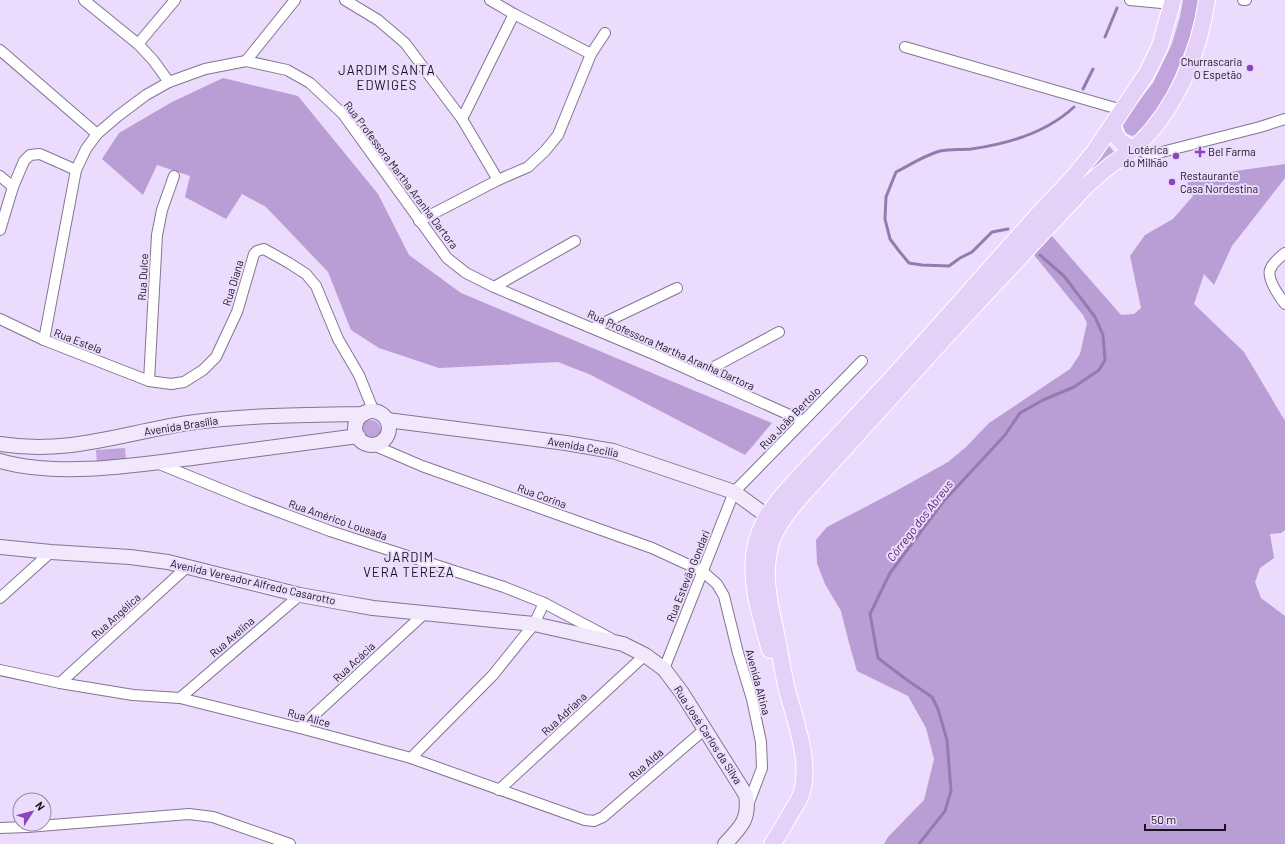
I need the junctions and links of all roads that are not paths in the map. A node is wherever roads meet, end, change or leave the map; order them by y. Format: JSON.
{"nodes":[{"id":1,"x":84,"y":0,"type":"edge"},
{"id":2,"x":175,"y":0,"type":"edge"},
{"id":3,"x":295,"y":0,"type":"edge"},
{"id":4,"x":345,"y":0,"type":"edge"},
{"id":5,"x":490,"y":0,"type":"edge"},
{"id":6,"x":1130,"y":0,"type":"edge"},
{"id":7,"x":1207,"y":0,"type":"edge"},
{"id":8,"x":1243,"y":0,"type":"edge"},
{"id":9,"x":1246,"y":0,"type":"edge"},
{"id":10,"x":1172,"y":2,"type":"edge"},
{"id":11,"x":514,"y":14,"type":"junction"},
{"id":12,"x":604,"y":33,"type":"dead end"},
{"id":13,"x":138,"y":44,"type":"junction"},
{"id":14,"x":905,"y":47,"type":"dead end"},
{"id":15,"x":0,"y":50,"type":"edge"},
{"id":16,"x":591,"y":54,"type":"junction"},
{"id":17,"x":246,"y":62,"type":"junction"},
{"id":18,"x":168,"y":82,"type":"junction"},
{"id":19,"x":1117,"y":117,"type":"junction"},
{"id":20,"x":462,"y":119,"type":"junction"},
{"id":21,"x":1285,"y":119,"type":"edge"},
{"id":22,"x":97,"y":134,"type":"junction"},
{"id":23,"x":1134,"y":148,"type":"junction"},
{"id":24,"x":76,"y":170,"type":"junction"},
{"id":25,"x":0,"y":176,"type":"edge"},
{"id":26,"x":174,"y":176,"type":"dead end"},
{"id":27,"x":498,"y":180,"type":"junction"},
{"id":28,"x":13,"y":187,"type":"junction"},
{"id":29,"x":419,"y":221,"type":"junction"},
{"id":30,"x":0,"y":230,"type":"edge"},
{"id":31,"x":575,"y":241,"type":"dead end"},
{"id":32,"x":1285,"y":253,"type":"edge"},
{"id":33,"x":494,"y":287,"type":"junction"},
{"id":34,"x":677,"y":288,"type":"dead end"},
{"id":35,"x":1285,"y":304,"type":"edge"},
{"id":36,"x":0,"y":319,"type":"edge"},
{"id":37,"x":593,"y":328,"type":"junction"},
{"id":38,"x":779,"y":332,"type":"dead end"},
{"id":39,"x":44,"y":340,"type":"junction"},
{"id":40,"x":862,"y":361,"type":"dead end"},
{"id":41,"x":700,"y":375,"type":"junction"},
{"id":42,"x":149,"y":381,"type":"junction"},
{"id":43,"x":369,"y":413,"type":"junction"},
{"id":44,"x":387,"y":420,"type":"junction"},
{"id":45,"x":803,"y":421,"type":"junction"},
{"id":46,"x":358,"y":436,"type":"junction"},
{"id":47,"x":0,"y":444,"type":"edge"},
{"id":48,"x":373,"y":445,"type":"junction"},
{"id":49,"x":0,"y":461,"type":"edge"},
{"id":50,"x":156,"y":463,"type":"junction"},
{"id":51,"x":734,"y":492,"type":"junction"},
{"id":52,"x":767,"y":516,"type":"junction"},
{"id":53,"x":0,"y":547,"type":"edge"},
{"id":54,"x":51,"y":552,"type":"junction"},
{"id":55,"x":188,"y":566,"type":"junction"},
{"id":56,"x":702,"y":571,"type":"junction"},
{"id":57,"x":300,"y":595,"type":"junction"},
{"id":58,"x":0,"y":598,"type":"edge"},
{"id":59,"x":544,"y":603,"type":"junction"},
{"id":60,"x":425,"y":613,"type":"junction"},
{"id":61,"x":534,"y":624,"type":"junction"},
{"id":62,"x":622,"y":644,"type":"junction"},
{"id":63,"x":644,"y":655,"type":"junction"},
{"id":64,"x":664,"y":669,"type":"junction"},
{"id":65,"x":0,"y":670,"type":"edge"},
{"id":66,"x":60,"y":683,"type":"junction"},
{"id":67,"x":787,"y":688,"type":"junction"},
{"id":68,"x":180,"y":698,"type":"junction"},
{"id":69,"x":300,"y":728,"type":"junction"},
{"id":70,"x":705,"y":729,"type":"junction"},
{"id":71,"x":411,"y":758,"type":"junction"},
{"id":72,"x":499,"y":790,"type":"junction"},
{"id":73,"x":748,"y":806,"type":"junction"},
{"id":74,"x":603,"y":817,"type":"joint"},
{"id":75,"x":0,"y":828,"type":"edge"},
{"id":76,"x":290,"y":844,"type":"edge"},
{"id":77,"x":725,"y":844,"type":"edge"},
{"id":78,"x":772,"y":844,"type":"edge"}],
"edges":[{"from":1,"to":13,"type":"street"},
{"from":2,"to":13,"type":"street"},
{"from":3,"to":17,"type":"street"},
{"from":4,"to":20,"type":"street"},
{"from":5,"to":11,"type":"street"},
{"from":6,"to":10,"type":"street"},
{"from":7,"to":23,"type":"main road"},
{"from":8,"to":9,"type":"street"},
{"from":10,"to":19,"type":"main road"},
{"from":11,"to":16,"type":"street"},
{"from":11,"to":20,"type":"street"},
{"from":12,"to":16,"type":"street"},
{"from":13,"to":18,"type":"street"},
{"from":14,"to":19,"type":"street"},
{"from":15,"to":22,"type":"street"},
{"from":16,"to":27,"type":"street"},
{"from":17,"to":18,"type":"street","name":"Rua Professora Martha Aranha Dartora"},
{"from":17,"to":29,"type":"street","name":"Rua Professora Martha Aranha Dartora"},
{"from":18,"to":22,"type":"street","name":"Rua Professora Martha Aranha Dartora"},
{"from":19,"to":23,"type":"main road"},
{"from":19,"to":52,"type":"main road"},
{"from":20,"to":27,"type":"street"},
{"from":21,"to":23,"type":"street"},
{"from":22,"to":24,"type":"street","name":"Rua Professora Martha Aranha Dartora"},
{"from":23,"to":67,"type":"main road"},
{"from":24,"to":28,"type":"street"},
{"from":24,"to":39,"type":"street","name":"Rua Professora Martha Aranha Dartora"},
{"from":25,"to":28,"type":"street"},
{"from":26,"to":42,"type":"street","name":"Rua Dulce"},
{"from":27,"to":29,"type":"street"},
{"from":28,"to":30,"type":"street"},
{"from":29,"to":33,"type":"street","name":"Rua Professora Martha Aranha Dartora"},
{"from":31,"to":33,"type":"street"},
{"from":32,"to":35,"type":"street"},
{"from":33,"to":37,"type":"street","name":"Rua Professora Martha Aranha Dartora"},
{"from":34,"to":37,"type":"street"},
{"from":36,"to":39,"type":"street","name":"Rua Estela"},
{"from":37,"to":41,"type":"street","name":"Rua Professora Martha Aranha Dartora"},
{"from":38,"to":41,"type":"street"},
{"from":39,"to":42,"type":"street","name":"Rua Estela"},
{"from":40,"to":45,"type":"street","name":"Rua João Bertolo"},
{"from":41,"to":45,"type":"street","name":"Rua Professora Martha Aranha Dartora"},
{"from":42,"to":43,"type":"street","name":"Rua Diana"},
{"from":43,"to":44,"type":"street"},
{"from":43,"to":46,"type":"street"},
{"from":43,"to":47,"type":"street","name":"Avenida Brasília"},
{"from":44,"to":48,"type":"street"},
{"from":44,"to":51,"type":"street","name":"Avenida Cecilia"},
{"from":45,"to":51,"type":"street","name":"Rua João Bertolo"},
{"from":46,"to":48,"type":"street"},
{"from":46,"to":50,"type":"street"},
{"from":48,"to":56,"type":"street","name":"Rua Corina"},
{"from":49,"to":50,"type":"street"},
{"from":50,"to":59,"type":"street","name":"Rua Américo Lousada"},
{"from":51,"to":52,"type":"street","name":"Avenida Cecilia"},
{"from":51,"to":56,"type":"street","name":"Rua Estevão Gondari"},
{"from":52,"to":67,"type":"main road"},
{"from":53,"to":54,"type":"street","name":"Avenida Vereador Alfredo Casarotto"},
{"from":54,"to":55,"type":"street","name":"Avenida Vereador Alfredo Casarotto"},
{"from":54,"to":58,"type":"street"},
{"from":55,"to":57,"type":"street","name":"Avenida Vereador Alfredo Casarotto"},
{"from":55,"to":66,"type":"street","name":"Rua Angélica"},
{"from":56,"to":64,"type":"street","name":"Rua Estevão Gondari"},
{"from":56,"to":73,"type":"street","name":"Avenida Altina"},
{"from":57,"to":60,"type":"street","name":"Avenida Vereador Alfredo Casarotto"},
{"from":57,"to":68,"type":"street","name":"Rua Avelina"},
{"from":59,"to":61,"type":"street"},
{"from":59,"to":62,"type":"street","name":"Rua Américo Lousada"},
{"from":60,"to":61,"type":"street","name":"Avenida Vereador Alfredo Casarotto"},
{"from":60,"to":69,"type":"street","name":"Rua Acácia"},
{"from":61,"to":62,"type":"street","name":"Avenida Vereador Alfredo Casarotto"},
{"from":61,"to":71,"type":"street"},
{"from":62,"to":63,"type":"street","name":"Rua José Carlos da Silva"},
{"from":63,"to":64,"type":"street","name":"Rua José Carlos da Silva"},
{"from":63,"to":72,"type":"street","name":"Rua Adriana"},
{"from":64,"to":70,"type":"street","name":"Rua José Carlos da Silva"},
{"from":65,"to":66,"type":"street","name":"Rua Alice"},
{"from":66,"to":68,"type":"street","name":"Rua Alice"},
{"from":67,"to":78,"type":"main road"},
{"from":68,"to":69,"type":"street","name":"Rua Alice"},
{"from":69,"to":71,"type":"street","name":"Rua Alice"},
{"from":70,"to":73,"type":"street","name":"Rua José Carlos da Silva"},
{"from":70,"to":74,"type":"street","name":"Rua Alda"},
{"from":71,"to":72,"type":"street","name":"Rua Alice"},
{"from":72,"to":74,"type":"street","name":"Rua Alice"},
{"from":73,"to":77,"type":"street"},
{"from":75,"to":76,"type":"street"}]}
